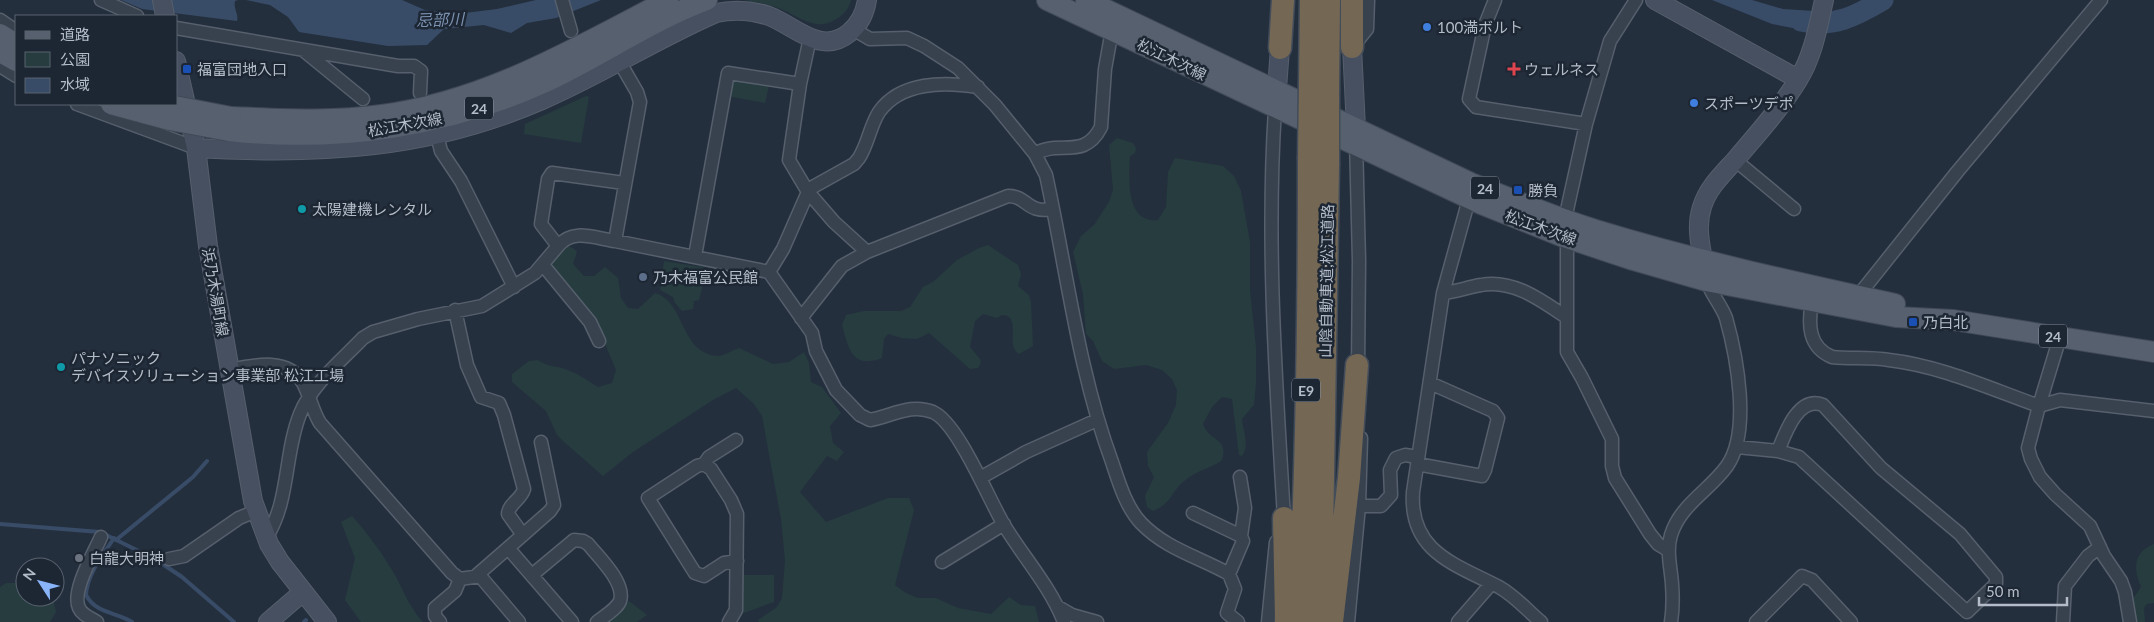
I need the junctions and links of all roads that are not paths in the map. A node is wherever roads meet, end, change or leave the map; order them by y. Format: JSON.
{"nodes":[{"id":1,"x":101,"y":0,"type":"edge"},
{"id":2,"x":162,"y":0,"type":"edge"},
{"id":3,"x":562,"y":0,"type":"edge"},
{"id":4,"x":668,"y":0,"type":"edge"},
{"id":5,"x":707,"y":0,"type":"edge"},
{"id":6,"x":867,"y":0,"type":"edge"},
{"id":7,"x":1047,"y":0,"type":"edge"},
{"id":8,"x":1086,"y":0,"type":"edge"},
{"id":9,"x":1272,"y":0,"type":"edge"},
{"id":10,"x":1283,"y":0,"type":"edge"},
{"id":11,"x":1311,"y":0,"type":"edge"},
{"id":12,"x":1329,"y":0,"type":"edge"},
{"id":13,"x":1352,"y":0,"type":"edge"},
{"id":14,"x":1368,"y":0,"type":"edge"},
{"id":15,"x":1495,"y":0,"type":"edge"},
{"id":16,"x":1636,"y":0,"type":"edge"},
{"id":17,"x":1655,"y":0,"type":"edge"},
{"id":18,"x":1824,"y":0,"type":"edge"},
{"id":19,"x":2101,"y":0,"type":"edge"},
{"id":20,"x":1113,"y":14,"type":"edge"},
{"id":21,"x":135,"y":15,"type":"edge"},
{"id":22,"x":165,"y":15,"type":"edge"},
{"id":23,"x":0,"y":20,"type":"edge"},
{"id":24,"x":178,"y":28,"type":"edge"},
{"id":25,"x":853,"y":29,"type":"junction"},
{"id":26,"x":15,"y":30,"type":"edge"},
{"id":27,"x":571,"y":31,"type":"dead end"},
{"id":28,"x":0,"y":34,"type":"edge"},
{"id":29,"x":810,"y":38,"type":"junction"},
{"id":30,"x":15,"y":43,"type":"edge"},
{"id":31,"x":1352,"y":47,"type":"junction"},
{"id":32,"x":301,"y":48,"type":"junction"},
{"id":33,"x":1280,"y":48,"type":"junction"},
{"id":34,"x":0,"y":52,"type":"edge"},
{"id":35,"x":15,"y":60,"type":"edge"},
{"id":36,"x":619,"y":62,"type":"junction"},
{"id":37,"x":0,"y":66,"type":"edge"},
{"id":38,"x":178,"y":70,"type":"edge"},
{"id":39,"x":15,"y":75,"type":"edge"},
{"id":40,"x":1798,"y":79,"type":"junction"},
{"id":41,"x":800,"y":84,"type":"junction"},
{"id":42,"x":1319,"y":86,"type":"junction"},
{"id":43,"x":978,"y":87,"type":"junction"},
{"id":44,"x":420,"y":93,"type":"dead end"},
{"id":45,"x":363,"y":98,"type":"dead end"},
{"id":46,"x":1276,"y":100,"type":"junction"},
{"id":47,"x":167,"y":105,"type":"edge"},
{"id":48,"x":101,"y":106,"type":"edge"},
{"id":49,"x":230,"y":124,"type":"junction"},
{"id":50,"x":1586,"y":124,"type":"junction"},
{"id":51,"x":437,"y":135,"type":"junction"},
{"id":52,"x":1356,"y":137,"type":"junction"},
{"id":53,"x":196,"y":148,"type":"junction"},
{"id":54,"x":1036,"y":154,"type":"junction"},
{"id":55,"x":1735,"y":160,"type":"junction"},
{"id":56,"x":1318,"y":162,"type":"junction"},
{"id":57,"x":624,"y":183,"type":"junction"},
{"id":58,"x":808,"y":192,"type":"junction"},
{"id":59,"x":1469,"y":199,"type":"junction"},
{"id":60,"x":1053,"y":209,"type":"junction"},
{"id":61,"x":1794,"y":209,"type":"dead end"},
{"id":62,"x":1565,"y":219,"type":"junction"},
{"id":63,"x":1570,"y":239,"type":"junction"},
{"id":64,"x":615,"y":241,"type":"junction"},
{"id":65,"x":558,"y":246,"type":"junction"},
{"id":66,"x":868,"y":252,"type":"junction"},
{"id":67,"x":695,"y":256,"type":"junction"},
{"id":68,"x":1703,"y":260,"type":"junction"},
{"id":69,"x":543,"y":266,"type":"junction"},
{"id":70,"x":769,"y":272,"type":"junction"},
{"id":71,"x":1706,"y":281,"type":"junction"},
{"id":72,"x":514,"y":287,"type":"junction"},
{"id":73,"x":1443,"y":294,"type":"junction"},
{"id":74,"x":1858,"y":296,"type":"junction"},
{"id":75,"x":1812,"y":302,"type":"junction"},
{"id":76,"x":455,"y":310,"type":"junction"},
{"id":77,"x":1566,"y":317,"type":"junction"},
{"id":78,"x":801,"y":318,"type":"junction"},
{"id":79,"x":1952,"y":320,"type":"junction"},
{"id":80,"x":2060,"y":337,"type":"junction"},
{"id":81,"x":599,"y":341,"type":"dead end"},
{"id":82,"x":2154,"y":352,"type":"edge"},
{"id":83,"x":1357,"y":365,"type":"junction"},
{"id":84,"x":230,"y":370,"type":"junction"},
{"id":85,"x":1430,"y":383,"type":"junction"},
{"id":86,"x":308,"y":397,"type":"junction"},
{"id":87,"x":2039,"y":406,"type":"junction"},
{"id":88,"x":2154,"y":411,"type":"edge"},
{"id":89,"x":1096,"y":420,"type":"junction"},
{"id":90,"x":736,"y":440,"type":"dead end"},
{"id":91,"x":541,"y":442,"type":"dead end"},
{"id":92,"x":1737,"y":447,"type":"junction"},
{"id":93,"x":1778,"y":451,"type":"junction"},
{"id":94,"x":1417,"y":460,"type":"junction"},
{"id":95,"x":704,"y":464,"type":"junction"},
{"id":96,"x":1240,"y":477,"type":"dead end"},
{"id":97,"x":980,"y":478,"type":"junction"},
{"id":98,"x":1359,"y":506,"type":"junction"},
{"id":99,"x":256,"y":511,"type":"junction"},
{"id":100,"x":1193,"y":513,"type":"dead end"},
{"id":101,"x":1284,"y":518,"type":"junction"},
{"id":102,"x":1004,"y":524,"type":"junction"},
{"id":103,"x":523,"y":535,"type":"junction"},
{"id":104,"x":1241,"y":536,"type":"junction"},
{"id":105,"x":101,"y":537,"type":"dead end"},
{"id":106,"x":266,"y":538,"type":"junction"},
{"id":107,"x":2100,"y":547,"type":"junction"},
{"id":108,"x":508,"y":548,"type":"junction"},
{"id":109,"x":1668,"y":550,"type":"junction"},
{"id":110,"x":168,"y":560,"type":"dead end"},
{"id":111,"x":737,"y":561,"type":"junction"},
{"id":112,"x":942,"y":562,"type":"dead end"},
{"id":113,"x":1229,"y":574,"type":"junction"},
{"id":114,"x":476,"y":575,"type":"junction"},
{"id":115,"x":532,"y":575,"type":"junction"},
{"id":116,"x":460,"y":579,"type":"junction"},
{"id":117,"x":1491,"y":584,"type":"junction"},
{"id":118,"x":303,"y":592,"type":"junction"},
{"id":119,"x":1058,"y":607,"type":"junction"},
{"id":120,"x":1224,"y":618,"type":"edge"},
{"id":121,"x":97,"y":622,"type":"edge"},
{"id":122,"x":268,"y":622,"type":"edge"},
{"id":123,"x":327,"y":622,"type":"edge"},
{"id":124,"x":440,"y":622,"type":"edge"},
{"id":125,"x":519,"y":622,"type":"edge"},
{"id":126,"x":572,"y":622,"type":"edge"},
{"id":127,"x":597,"y":622,"type":"edge"},
{"id":128,"x":729,"y":622,"type":"edge"},
{"id":129,"x":1064,"y":622,"type":"edge"},
{"id":130,"x":1096,"y":622,"type":"edge"},
{"id":131,"x":1238,"y":622,"type":"edge"},
{"id":132,"x":1268,"y":622,"type":"edge"},
{"id":133,"x":1286,"y":622,"type":"edge"},
{"id":134,"x":1299,"y":622,"type":"edge"},
{"id":135,"x":1316,"y":622,"type":"edge"},
{"id":136,"x":1332,"y":622,"type":"edge"},
{"id":137,"x":1348,"y":622,"type":"edge"},
{"id":138,"x":1458,"y":622,"type":"edge"},
{"id":139,"x":1540,"y":622,"type":"edge"},
{"id":140,"x":1671,"y":622,"type":"edge"},
{"id":141,"x":1756,"y":622,"type":"edge"},
{"id":142,"x":1851,"y":622,"type":"edge"},
{"id":143,"x":2063,"y":622,"type":"edge"},
{"id":144,"x":2130,"y":622,"type":"edge"}],
"edges":[{"from":1,"to":21,"type":"street"},
{"from":2,"to":22,"type":"street"},
{"from":3,"to":27,"type":"street"},
{"from":4,"to":49,"type":"main road","name":"松江木次線","number":"24"},
{"from":5,"to":49,"type":"main road","name":"松江木次線","number":"24"},
{"from":6,"to":25,"type":"street"},
{"from":7,"to":20,"type":"main road","name":"松江木次線","number":"24"},
{"from":8,"to":20,"type":"main road","name":"松江木次線","number":"24"},
{"from":9,"to":33,"type":"street"},
{"from":10,"to":33,"type":"highway"},
{"from":11,"to":42,"type":"highway","name":"山陰自動車道;松江道路","number":"E9"},
{"from":12,"to":42,"type":"highway","name":"山陰自動車道;松江道路","number":"E9"},
{"from":13,"to":31,"type":"highway"},
{"from":14,"to":31,"type":"street"},
{"from":15,"to":50,"type":"street"},
{"from":16,"to":50,"type":"street"},
{"from":17,"to":40,"type":"street"},
{"from":18,"to":40,"type":"street"},
{"from":19,"to":74,"type":"street"},
{"from":20,"to":46,"type":"main road","name":"松江木次線","number":"24"},
{"from":20,"to":54,"type":"street"},
{"from":23,"to":26,"type":"street"},
{"from":24,"to":32,"type":"street"},
{"from":25,"to":29,"type":"street"},
{"from":25,"to":43,"type":"street"},
{"from":28,"to":30,"type":"main road"},
{"from":29,"to":36,"type":"street"},
{"from":29,"to":41,"type":"street"},
{"from":31,"to":52,"type":"street"},
{"from":32,"to":44,"type":"street"},
{"from":32,"to":45,"type":"street"},
{"from":33,"to":46,"type":"street"},
{"from":34,"to":35,"type":"main road"},
{"from":36,"to":51,"type":"street"},
{"from":36,"to":57,"type":"street"},
{"from":37,"to":39,"type":"street"},
{"from":38,"to":53,"type":"street","name":"浜乃木湯町線"},
{"from":40,"to":55,"type":"street"},
{"from":41,"to":58,"type":"street"},
{"from":41,"to":67,"type":"street"},
{"from":42,"to":56,"type":"highway","name":"山陰自動車道;松江道路","number":"E9","bridge":true},
{"from":43,"to":54,"type":"street"},
{"from":43,"to":58,"type":"street"},
{"from":46,"to":52,"type":"main road","name":"松江木次線","number":"24"},
{"from":46,"to":101,"type":"street"},
{"from":47,"to":49,"type":"main road","name":"松江木次線","number":"24","bridge":true},
{"from":48,"to":49,"type":"main road","name":"松江木次線","number":"24","bridge":true},
{"from":48,"to":53,"type":"street"},
{"from":50,"to":62,"type":"street"},
{"from":51,"to":53,"type":"street"},
{"from":51,"to":72,"type":"street"},
{"from":52,"to":59,"type":"main road","name":"松江木次線","number":"24"},
{"from":52,"to":62,"type":"main road","name":"松江木次線","number":"24"},
{"from":52,"to":83,"type":"street"},
{"from":53,"to":84,"type":"street","name":"浜乃木湯町線"},
{"from":54,"to":60,"type":"street"},
{"from":55,"to":61,"type":"street"},
{"from":55,"to":68,"type":"street"},
{"from":56,"to":134,"type":"highway","name":"山陰自動車道;松江道路","number":"E9"},
{"from":56,"to":135,"type":"highway","name":"山陰自動車道;松江道路","number":"E9"},
{"from":57,"to":64,"type":"street"},
{"from":57,"to":65,"type":"street"},
{"from":58,"to":66,"type":"street"},
{"from":58,"to":70,"type":"street"},
{"from":59,"to":63,"type":"main road","name":"松江木次線","number":"24"},
{"from":59,"to":73,"type":"street"},
{"from":60,"to":66,"type":"street"},
{"from":60,"to":89,"type":"street"},
{"from":62,"to":68,"type":"main road","name":"松江木次線","number":"24"},
{"from":63,"to":71,"type":"main road","name":"松江木次線","number":"24"},
{"from":63,"to":77,"type":"street"},
{"from":64,"to":65,"type":"street"},
{"from":64,"to":67,"type":"street"},
{"from":65,"to":69,"type":"street"},
{"from":66,"to":78,"type":"street"},
{"from":67,"to":70,"type":"street"},
{"from":68,"to":71,"type":"street"},
{"from":68,"to":74,"type":"main road","name":"松江木次線","number":"24"},
{"from":69,"to":72,"type":"street"},
{"from":69,"to":81,"type":"street"},
{"from":70,"to":78,"type":"street"},
{"from":71,"to":75,"type":"main road","name":"松江木次線","number":"24"},
{"from":71,"to":92,"type":"street"},
{"from":72,"to":76,"type":"street"},
{"from":73,"to":77,"type":"street"},
{"from":73,"to":85,"type":"street"},
{"from":74,"to":79,"type":"main road","name":"松江木次線","number":"24"},
{"from":75,"to":79,"type":"main road","name":"松江木次線","number":"24"},
{"from":75,"to":87,"type":"street"},
{"from":76,"to":86,"type":"street"},
{"from":76,"to":103,"type":"street"},
{"from":77,"to":109,"type":"street"},
{"from":78,"to":97,"type":"street"},
{"from":79,"to":80,"type":"main road","name":"松江木次線","number":"24"},
{"from":80,"to":82,"type":"main road","name":"松江木次線","number":"24"},
{"from":80,"to":87,"type":"street"},
{"from":83,"to":98,"type":"street"},
{"from":83,"to":136,"type":"highway"},
{"from":84,"to":86,"type":"street"},
{"from":84,"to":99,"type":"street","name":"浜乃木湯町線"},
{"from":85,"to":94,"type":"street"},
{"from":85,"to":94,"type":"street"},
{"from":86,"to":106,"type":"street"},
{"from":86,"to":116,"type":"street"},
{"from":87,"to":88,"type":"street"},
{"from":87,"to":107,"type":"street"},
{"from":89,"to":97,"type":"street"},
{"from":89,"to":113,"type":"street"},
{"from":90,"to":95,"type":"street"},
{"from":91,"to":103,"type":"street"},
{"from":92,"to":93,"type":"street"},
{"from":92,"to":109,"type":"street"},
{"from":93,"to":93,"type":"street"},
{"from":94,"to":98,"type":"street"},
{"from":94,"to":117,"type":"street"},
{"from":95,"to":111,"type":"street"},
{"from":95,"to":111,"type":"street"},
{"from":96,"to":104,"type":"street"},
{"from":97,"to":102,"type":"street"},
{"from":98,"to":137,"type":"street"},
{"from":99,"to":106,"type":"street","name":"浜乃木湯町線"},
{"from":99,"to":110,"type":"street"},
{"from":100,"to":104,"type":"street"},
{"from":101,"to":132,"type":"street"},
{"from":101,"to":133,"type":"highway"},
{"from":102,"to":112,"type":"street"},
{"from":102,"to":119,"type":"street"},
{"from":103,"to":108,"type":"street"},
{"from":104,"to":113,"type":"street"},
{"from":105,"to":121,"type":"street"},
{"from":106,"to":118,"type":"street","name":"浜乃木湯町線"},
{"from":107,"to":143,"type":"street"},
{"from":107,"to":144,"type":"street"},
{"from":108,"to":114,"type":"street"},
{"from":108,"to":115,"type":"street"},
{"from":109,"to":140,"type":"street"},
{"from":111,"to":128,"type":"street"},
{"from":113,"to":120,"type":"street"},
{"from":114,"to":116,"type":"street"},
{"from":114,"to":125,"type":"street"},
{"from":115,"to":126,"type":"street"},
{"from":115,"to":127,"type":"street"},
{"from":116,"to":124,"type":"street"},
{"from":117,"to":138,"type":"street"},
{"from":117,"to":139,"type":"street"},
{"from":118,"to":122,"type":"street"},
{"from":118,"to":123,"type":"street","name":"浜乃木湯町線"},
{"from":119,"to":129,"type":"street"},
{"from":119,"to":130,"type":"street"},
{"from":120,"to":131,"type":"street"},
{"from":141,"to":142,"type":"street"}]}
